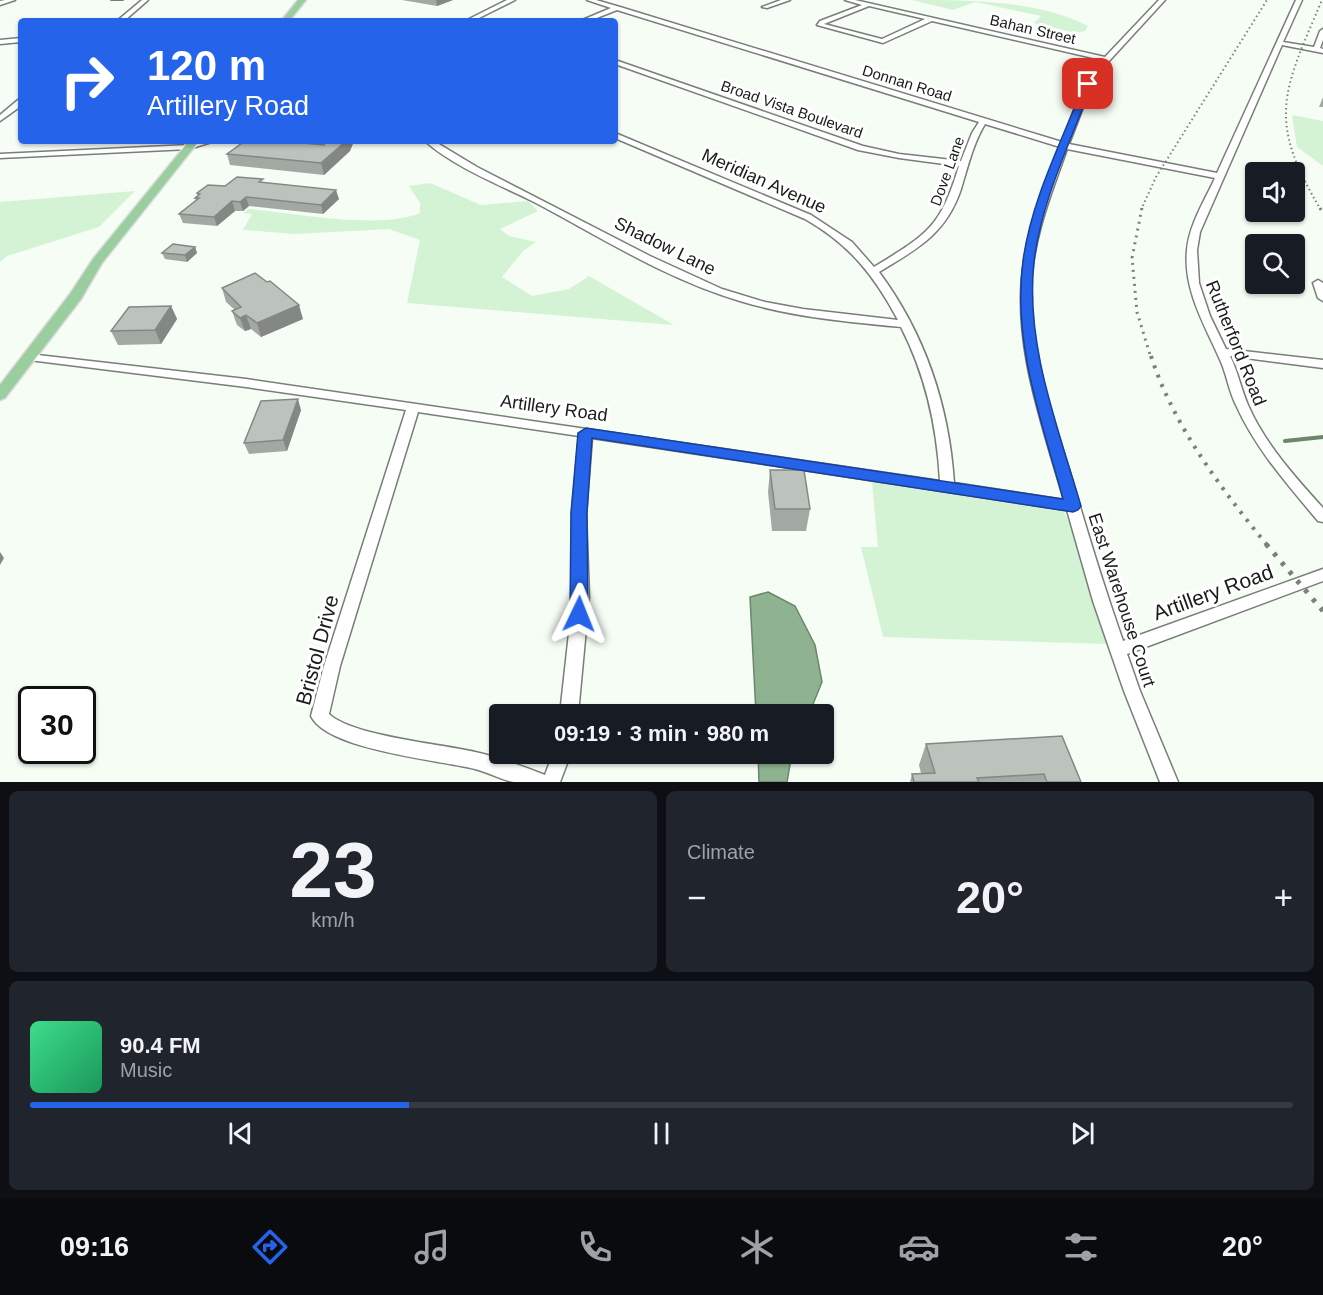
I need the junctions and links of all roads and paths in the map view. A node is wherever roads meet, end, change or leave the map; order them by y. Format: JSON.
{"nodes":[{"id":1,"x":12,"y":0,"type":"edge"},
{"id":2,"x":145,"y":0,"type":"edge"},
{"id":3,"x":302,"y":0,"type":"edge"},
{"id":4,"x":512,"y":0,"type":"edge"},
{"id":5,"x":590,"y":0,"type":"edge"},
{"id":6,"x":786,"y":0,"type":"edge"},
{"id":7,"x":848,"y":0,"type":"edge"},
{"id":8,"x":1162,"y":0,"type":"edge"},
{"id":9,"x":1299,"y":0,"type":"edge"},
{"id":10,"x":0,"y":3,"type":"edge"},
{"id":11,"x":868,"y":4,"type":"junction"},
{"id":12,"x":765,"y":7,"type":"dead end"},
{"id":13,"x":618,"y":9,"type":"junction"},
{"id":14,"x":124,"y":18,"type":"edge"},
{"id":15,"x":287,"y":18,"type":"edge"},
{"id":16,"x":474,"y":18,"type":"edge"},
{"id":17,"x":592,"y":18,"type":"edge"},
{"id":18,"x":930,"y":19,"type":"junction"},
{"id":19,"x":1323,"y":31,"type":"edge"},
{"id":20,"x":18,"y":40,"type":"edge"},
{"id":21,"x":0,"y":42,"type":"edge"},
{"id":22,"x":1280,"y":43,"type":"junction"},
{"id":23,"x":1319,"y":50,"type":"edge"},
{"id":24,"x":1106,"y":59,"type":"junction"},
{"id":25,"x":618,"y":63,"type":"edge"},
{"id":26,"x":18,"y":105,"type":"edge"},
{"id":27,"x":0,"y":120,"type":"edge"},
{"id":28,"x":983,"y":121,"type":"junction"},
{"id":29,"x":618,"y":136,"type":"edge"},
{"id":30,"x":191,"y":144,"type":"edge"},
{"id":31,"x":434,"y":144,"type":"edge"},
{"id":32,"x":1066,"y":146,"type":"junction"},
{"id":33,"x":0,"y":156,"type":"edge"},
{"id":34,"x":964,"y":164,"type":"junction"},
{"id":35,"x":1220,"y":176,"type":"junction"},
{"id":36,"x":874,"y":271,"type":"junction"},
{"id":37,"x":1318,"y":283,"type":"dead end"},
{"id":38,"x":1323,"y":298,"type":"edge"},
{"id":39,"x":906,"y":324,"type":"junction"},
{"id":40,"x":1221,"y":352,"type":"junction"},
{"id":41,"x":29,"y":357,"type":"junction"},
{"id":42,"x":1323,"y":364,"type":"edge"},
{"id":43,"x":0,"y":395,"type":"edge"},
{"id":44,"x":413,"y":408,"type":"junction"},
{"id":45,"x":586,"y":433,"type":"junction"},
{"id":46,"x":947,"y":486,"type":"junction"},
{"id":47,"x":1073,"y":506,"type":"junction"},
{"id":48,"x":1323,"y":517,"type":"edge"},
{"id":49,"x":1323,"y":575,"type":"edge"},
{"id":50,"x":1118,"y":650,"type":"junction"},
{"id":51,"x":570,"y":704,"type":"edge"},
{"id":52,"x":557,"y":764,"type":"edge"},
{"id":53,"x":540,"y":782,"type":"edge"},
{"id":54,"x":551,"y":782,"type":"edge"},
{"id":55,"x":1169,"y":782,"type":"edge"}],
"edges":[{"from":1,"to":10,"type":"street"},
{"from":2,"to":14,"type":"street"},
{"from":3,"to":15,"type":"main road"},
{"from":4,"to":16,"type":"street"},
{"from":5,"to":13,"type":"street","name":"Donnan Road"},
{"from":6,"to":12,"type":"street"},
{"from":7,"to":11,"type":"street","name":"Bahan Street"},
{"from":8,"to":24,"type":"street","name":"East Warehouse Court"},
{"from":9,"to":22,"type":"street","name":"Rutherford Road"},
{"from":11,"to":18,"type":"street","name":"Bahan Street"},
{"from":11,"to":18,"type":"street"},
{"from":13,"to":17,"type":"street"},
{"from":13,"to":28,"type":"street","name":"Donnan Road"},
{"from":18,"to":24,"type":"street","name":"Bahan Street"},
{"from":19,"to":23,"type":"street"},
{"from":20,"to":21,"type":"street"},
{"from":22,"to":23,"type":"street"},
{"from":22,"to":35,"type":"street","name":"Rutherford Road"},
{"from":24,"to":32,"type":"street","name":"East Warehouse Court"},
{"from":25,"to":34,"type":"street","name":"Broad Vista Boulevard"},
{"from":26,"to":27,"type":"street"},
{"from":28,"to":32,"type":"street","name":"Donnan Road"},
{"from":28,"to":34,"type":"street","name":"Dove Lane"},
{"from":29,"to":36,"type":"street","name":"Meridian Avenue"},
{"from":30,"to":33,"type":"street"},
{"from":30,"to":41,"type":"main road"},
{"from":31,"to":39,"type":"street","name":"Shadow Lane"},
{"from":32,"to":35,"type":"street","name":"Donnan Road"},
{"from":32,"to":47,"type":"street","name":"East Warehouse Court"},
{"from":34,"to":36,"type":"street","name":"Dove Lane"},
{"from":35,"to":40,"type":"street","name":"Rutherford Road"},
{"from":36,"to":39,"type":"street","name":"Meridian Avenue"},
{"from":37,"to":38,"type":"street"},
{"from":39,"to":46,"type":"street","name":"Meridian Avenue"},
{"from":40,"to":42,"type":"street"},
{"from":40,"to":48,"type":"street","name":"Rutherford Road"},
{"from":41,"to":43,"type":"main road"},
{"from":41,"to":44,"type":"street","name":"Artillery Road"},
{"from":44,"to":45,"type":"street","name":"Artillery Road"},
{"from":44,"to":53,"type":"street","name":"Bristol Drive"},
{"from":45,"to":46,"type":"street","name":"Artillery Road"},
{"from":45,"to":51,"type":"street"},
{"from":46,"to":47,"type":"street","name":"Artillery Road"},
{"from":47,"to":50,"type":"street","name":"East Warehouse Court"},
{"from":49,"to":50,"type":"street","name":"Artillery Road"},
{"from":50,"to":55,"type":"street","name":"East Warehouse Court"},
{"from":52,"to":54,"type":"street"}]}
